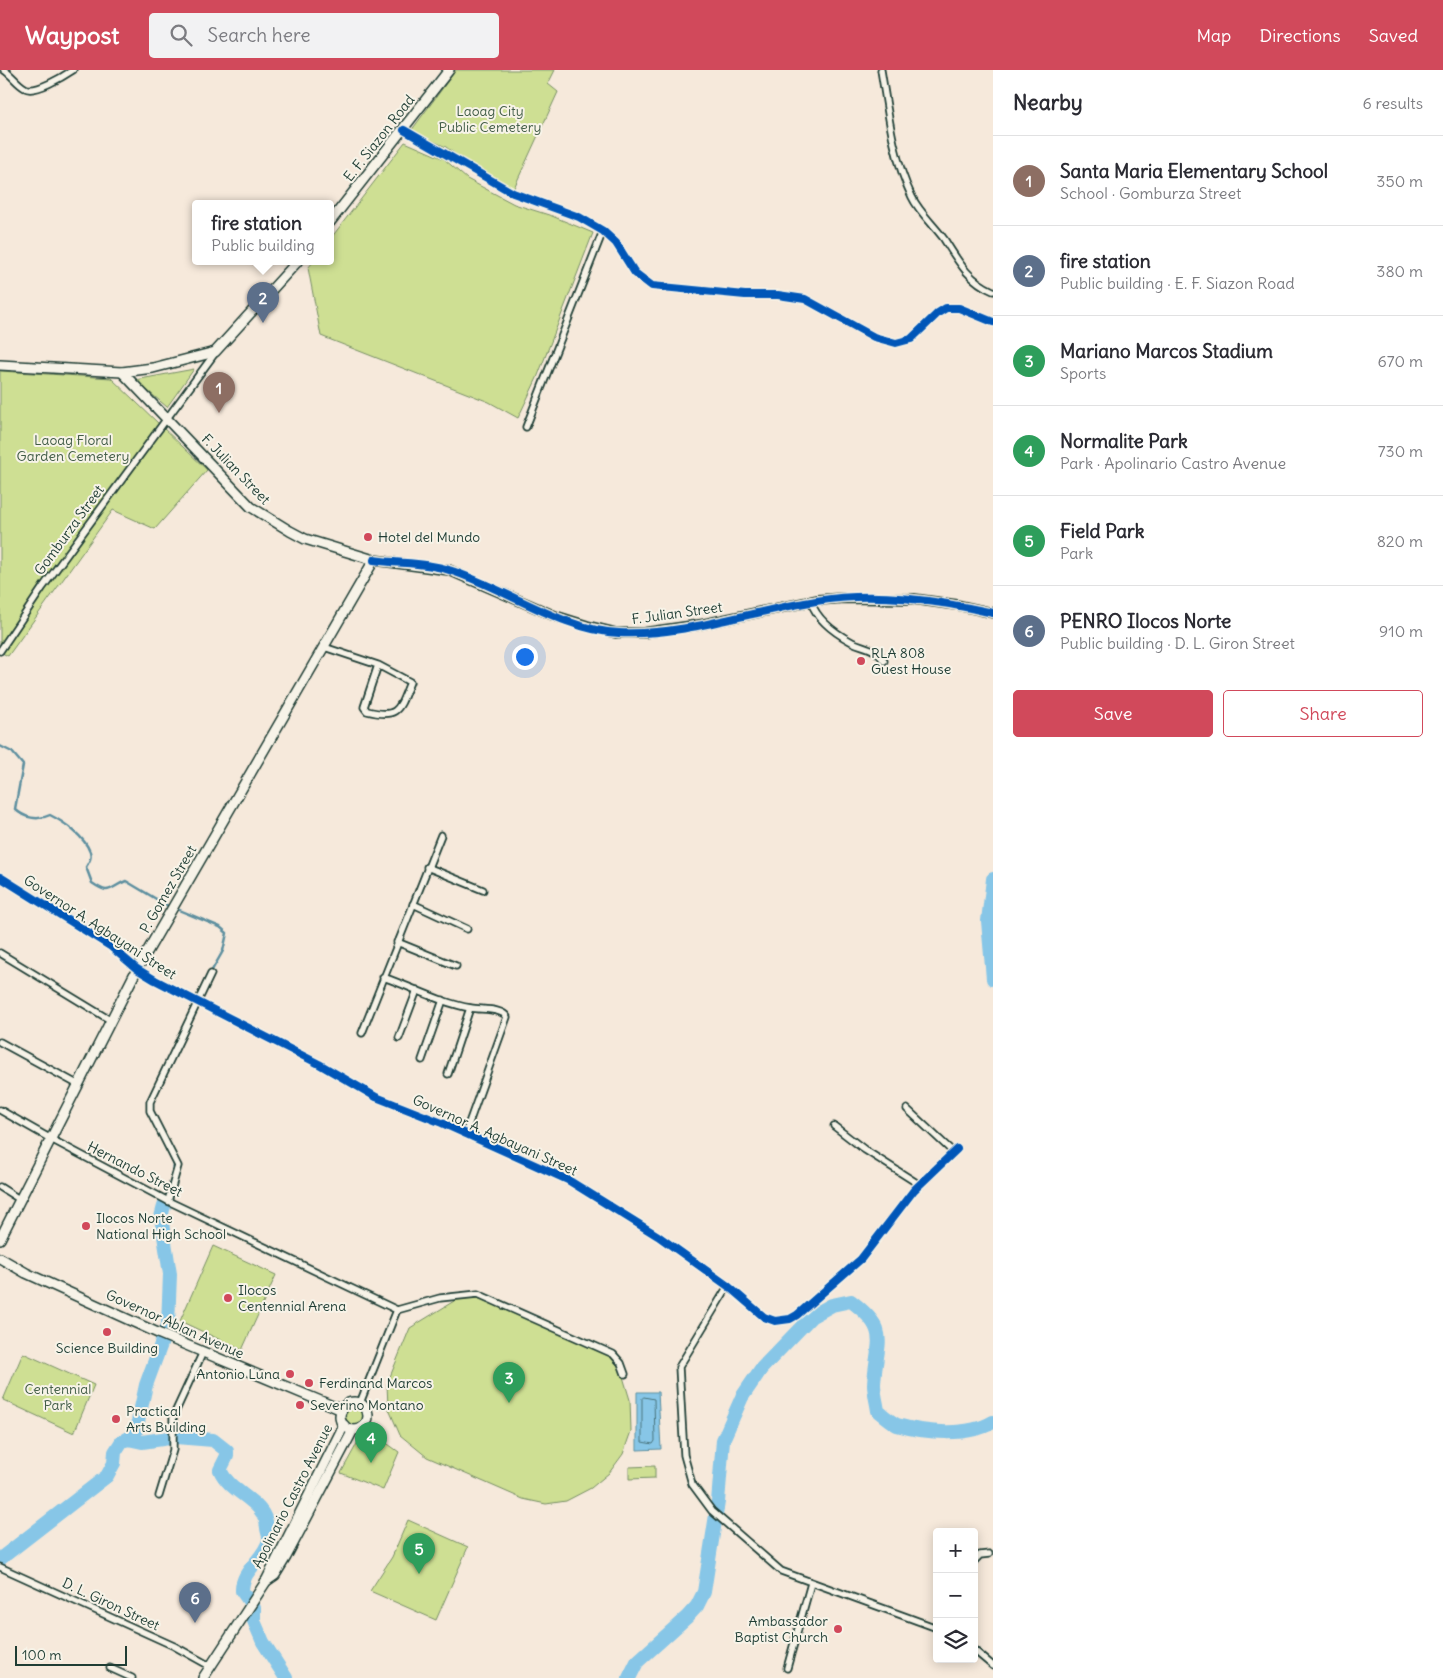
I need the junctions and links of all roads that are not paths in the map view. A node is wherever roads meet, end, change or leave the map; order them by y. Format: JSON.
{"nodes":[{"id":1,"x":4,"y":70,"type":"edge"},
{"id":2,"x":73,"y":70,"type":"edge"},
{"id":3,"x":449,"y":70,"type":"edge"},
{"id":4,"x":881,"y":70,"type":"edge"},
{"id":5,"x":404,"y":130,"type":"junction"},
{"id":6,"x":334,"y":217,"type":"edge"},
{"id":7,"x":603,"y":231,"type":"junction"},
{"id":8,"x":294,"y":265,"type":"edge"},
{"id":9,"x":993,"y":291,"type":"edge"},
{"id":10,"x":993,"y":322,"type":"edge"},
{"id":11,"x":215,"y":352,"type":"junction"},
{"id":12,"x":0,"y":365,"type":"edge"},
{"id":13,"x":122,"y":372,"type":"junction"},
{"id":14,"x":167,"y":418,"type":"junction"},
{"id":15,"x":526,"y":427,"type":"dead end"},
{"id":16,"x":374,"y":560,"type":"junction"},
{"id":17,"x":811,"y":602,"type":"junction"},
{"id":18,"x":993,"y":613,"type":"edge"},
{"id":19,"x":324,"y":648,"type":"junction"},
{"id":20,"x":0,"y":651,"type":"edge"},
{"id":21,"x":884,"y":660,"type":"dead end"},
{"id":22,"x":378,"y":665,"type":"junction"},
{"id":23,"x":440,"y":834,"type":"dead end"},
{"id":24,"x":428,"y":867,"type":"junction"},
{"id":25,"x":0,"y":877,"type":"edge"},
{"id":26,"x":483,"y":890,"type":"dead end"},
{"id":27,"x":412,"y":904,"type":"junction"},
{"id":28,"x":467,"y":929,"type":"dead end"},
{"id":29,"x":397,"y":942,"type":"junction"},
{"id":30,"x":0,"y":953,"type":"edge"},
{"id":31,"x":456,"y":966,"type":"dead end"},
{"id":32,"x":137,"y":969,"type":"junction"},
{"id":33,"x":211,"y":974,"type":"dead end"},
{"id":34,"x":383,"y":977,"type":"junction"},
{"id":35,"x":417,"y":990,"type":"junction"},
{"id":36,"x":443,"y":1000,"type":"junction"},
{"id":37,"x":198,"y":1002,"type":"junction"},
{"id":38,"x":470,"y":1008,"type":"junction"},
{"id":39,"x":110,"y":1020,"type":"junction"},
{"id":40,"x":362,"y":1033,"type":"dead end"},
{"id":41,"x":400,"y":1038,"type":"dead end"},
{"id":42,"x":0,"y":1042,"type":"edge"},
{"id":43,"x":422,"y":1060,"type":"dead end"},
{"id":44,"x":448,"y":1074,"type":"dead end"},
{"id":45,"x":77,"y":1084,"type":"junction"},
{"id":46,"x":907,"y":1109,"type":"dead end"},
{"id":47,"x":0,"y":1110,"type":"edge"},
{"id":48,"x":834,"y":1126,"type":"dead end"},
{"id":49,"x":465,"y":1134,"type":"junction"},
{"id":50,"x":51,"y":1139,"type":"junction"},
{"id":51,"x":920,"y":1184,"type":"junction"},
{"id":52,"x":0,"y":1188,"type":"edge"},
{"id":53,"x":19,"y":1199,"type":"junction"},
{"id":54,"x":168,"y":1201,"type":"junction"},
{"id":55,"x":0,"y":1239,"type":"edge"},
{"id":56,"x":0,"y":1258,"type":"edge"},
{"id":57,"x":728,"y":1286,"type":"junction"},
{"id":58,"x":397,"y":1310,"type":"junction"},
{"id":59,"x":203,"y":1352,"type":"junction"},
{"id":60,"x":625,"y":1374,"type":"dead end"},
{"id":61,"x":360,"y":1403,"type":"junction"},
{"id":62,"x":342,"y":1410,"type":"junction"},
{"id":63,"x":344,"y":1425,"type":"junction"},
{"id":64,"x":353,"y":1430,"type":"junction"},
{"id":65,"x":159,"y":1496,"type":"dead end"},
{"id":66,"x":989,"y":1554,"type":"dead end"},
{"id":67,"x":978,"y":1558,"type":"edge"},
{"id":68,"x":0,"y":1567,"type":"edge"},
{"id":69,"x":265,"y":1582,"type":"junction"},
{"id":70,"x":811,"y":1583,"type":"junction"},
{"id":71,"x":933,"y":1625,"type":"edge"},
{"id":72,"x":978,"y":1653,"type":"edge"},
{"id":73,"x":210,"y":1666,"type":"junction"},
{"id":74,"x":993,"y":1666,"type":"edge"},
{"id":75,"x":110,"y":1668,"type":"dead end"},
{"id":76,"x":787,"y":1668,"type":"dead end"},
{"id":77,"x":132,"y":1678,"type":"edge"},
{"id":78,"x":203,"y":1678,"type":"edge"}],
"edges":[{"from":1,"to":2,"type":"street"},
{"from":3,"to":5,"type":"main road","name":"E. F. Siazon Road"},
{"from":4,"to":9,"type":"street"},
{"from":5,"to":6,"type":"main road","name":"E. F. Siazon Road"},
{"from":5,"to":7,"type":"street"},
{"from":7,"to":10,"type":"street"},
{"from":7,"to":15,"type":"street"},
{"from":8,"to":11,"type":"main road"},
{"from":11,"to":13,"type":"main road"},
{"from":11,"to":14,"type":"street","name":"Gomburza Street"},
{"from":12,"to":13,"type":"main road"},
{"from":13,"to":14,"type":"main road","name":"F. Julian Street"},
{"from":14,"to":16,"type":"main road","name":"F. Julian Street"},
{"from":14,"to":20,"type":"street","name":"Gomburza Street"},
{"from":16,"to":17,"type":"main road","name":"F. Julian Street"},
{"from":16,"to":19,"type":"main road","name":"P. Gomez Street"},
{"from":17,"to":18,"type":"main road","name":"F. Julian Street"},
{"from":17,"to":21,"type":"street"},
{"from":19,"to":22,"type":"street"},
{"from":19,"to":32,"type":"main road","name":"P. Gomez Street"},
{"from":22,"to":22,"type":"street"},
{"from":23,"to":24,"type":"street"},
{"from":24,"to":26,"type":"street"},
{"from":24,"to":27,"type":"street"},
{"from":25,"to":32,"type":"street","name":"Governor A. Agbayani Street"},
{"from":27,"to":28,"type":"street"},
{"from":27,"to":29,"type":"street"},
{"from":29,"to":31,"type":"street"},
{"from":29,"to":34,"type":"street"},
{"from":30,"to":39,"type":"street"},
{"from":32,"to":37,"type":"street","name":"Governor A. Agbayani Street"},
{"from":32,"to":39,"type":"main road","name":"P. Gomez Street"},
{"from":33,"to":37,"type":"street"},
{"from":34,"to":35,"type":"street"},
{"from":34,"to":40,"type":"street"},
{"from":35,"to":36,"type":"street"},
{"from":35,"to":41,"type":"street"},
{"from":36,"to":38,"type":"street"},
{"from":36,"to":43,"type":"street"},
{"from":37,"to":49,"type":"street","name":"Governor A. Agbayani Street"},
{"from":37,"to":54,"type":"street"},
{"from":38,"to":44,"type":"street"},
{"from":38,"to":49,"type":"street"},
{"from":39,"to":45,"type":"main road","name":"P. Gomez Street"},
{"from":42,"to":45,"type":"street"},
{"from":45,"to":50,"type":"main road","name":"P. Gomez Street"},
{"from":46,"to":51,"type":"street","name":"Governor A. Agbayani Street"},
{"from":47,"to":50,"type":"street","name":"Hernando Street"},
{"from":48,"to":51,"type":"street"},
{"from":49,"to":57,"type":"street","name":"Governor A. Agbayani Street"},
{"from":50,"to":53,"type":"main road","name":"P. Gomez Street"},
{"from":50,"to":54,"type":"street","name":"Hernando Street"},
{"from":51,"to":57,"type":"street","name":"Governor A. Agbayani Street"},
{"from":52,"to":53,"type":"street"},
{"from":53,"to":55,"type":"main road","name":"P. Gomez Street"},
{"from":54,"to":58,"type":"street","name":"Hernando Street"},
{"from":56,"to":59,"type":"main road","name":"Governor Ablan Avenue"},
{"from":57,"to":70,"type":"street"},
{"from":58,"to":60,"type":"street"},
{"from":58,"to":61,"type":"street"},
{"from":59,"to":62,"type":"main road","name":"Governor Ablan Avenue"},
{"from":59,"to":65,"type":"street"},
{"from":61,"to":62,"type":"main road"},
{"from":61,"to":64,"type":"main road"},
{"from":62,"to":63,"type":"main road"},
{"from":63,"to":64,"type":"main road"},
{"from":63,"to":69,"type":"main road","name":"Apolinario Castro Avenue"},
{"from":64,"to":69,"type":"main road","name":"Apolinario Castro Avenue"},
{"from":66,"to":67,"type":"street"},
{"from":68,"to":73,"type":"street","name":"D. L. Giron Street"},
{"from":69,"to":73,"type":"main road"},
{"from":70,"to":71,"type":"street"},
{"from":70,"to":76,"type":"street"},
{"from":72,"to":74,"type":"street"},
{"from":73,"to":78,"type":"main road"},
{"from":75,"to":77,"type":"street"}]}
